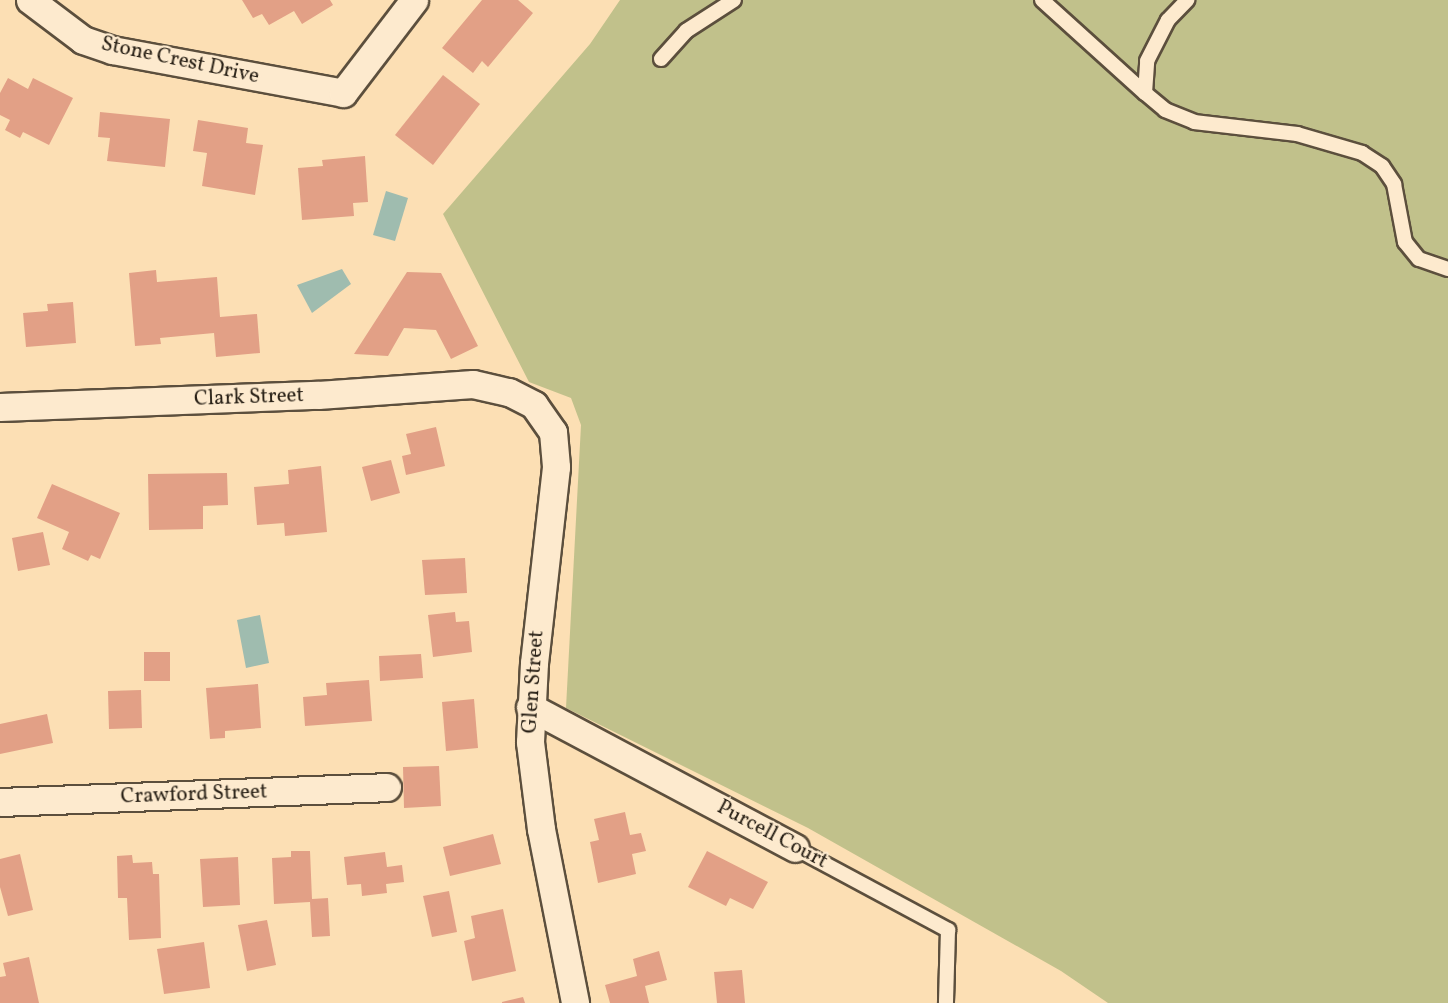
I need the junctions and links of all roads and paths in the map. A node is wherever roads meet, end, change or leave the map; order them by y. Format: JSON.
{"nodes":[{"id":1,"x":30,"y":0,"type":"edge"},
{"id":2,"x":414,"y":0,"type":"edge"},
{"id":3,"x":734,"y":0,"type":"edge"},
{"id":4,"x":1042,"y":0,"type":"edge"},
{"id":5,"x":1187,"y":0,"type":"edge"},
{"id":6,"x":661,"y":59,"type":"dead end"},
{"id":7,"x":1145,"y":93,"type":"junction"},
{"id":8,"x":1448,"y":269,"type":"edge"},
{"id":9,"x":497,"y":388,"type":"joint"},
{"id":10,"x":0,"y":407,"type":"edge"},
{"id":11,"x":530,"y":707,"type":"junction"},
{"id":12,"x":387,"y":787,"type":"dead end"},
{"id":13,"x":0,"y":802,"type":"edge"},
{"id":14,"x":795,"y":848,"type":"joint"},
{"id":15,"x":575,"y":1003,"type":"edge"},
{"id":16,"x":946,"y":1003,"type":"edge"}],
"edges":[{"from":1,"to":2,"type":"street","name":"Stone Crest Drive"},
{"from":3,"to":6,"type":"lane"},
{"from":4,"to":7,"type":"lane"},
{"from":5,"to":7,"type":"lane"},
{"from":7,"to":8,"type":"lane"},
{"from":9,"to":10,"type":"street","name":"Clark Street"},
{"from":9,"to":11,"type":"street","name":"Glen Street"},
{"from":11,"to":14,"type":"street","name":"Purcell Court"},
{"from":11,"to":15,"type":"street","name":"Glen Street"},
{"from":12,"to":13,"type":"street","name":"Crawford Street"},
{"from":14,"to":16,"type":"lane","name":"Purcell Court"}]}
